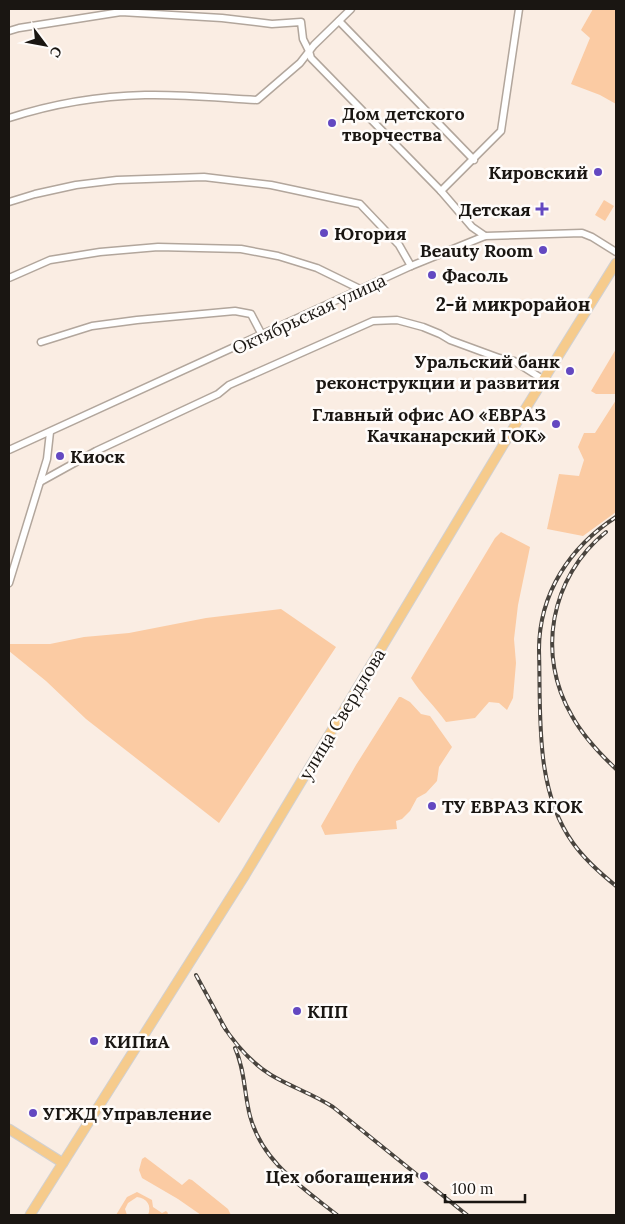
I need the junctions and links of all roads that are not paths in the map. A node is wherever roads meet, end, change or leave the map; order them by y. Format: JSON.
{"nodes":[{"id":1,"x":351,"y":9,"type":"edge"},
{"id":2,"x":519,"y":9,"type":"edge"},
{"id":3,"x":339,"y":21,"type":"junction"},
{"id":4,"x":9,"y":31,"type":"edge"},
{"id":5,"x":309,"y":51,"type":"junction"},
{"id":6,"x":9,"y":118,"type":"edge"},
{"id":7,"x":474,"y":160,"type":"junction"},
{"id":8,"x":441,"y":191,"type":"junction"},
{"id":9,"x":9,"y":202,"type":"edge"},
{"id":10,"x":485,"y":236,"type":"junction"},
{"id":11,"x":616,"y":252,"type":"edge"},
{"id":12,"x":616,"y":263,"type":"edge"},
{"id":13,"x":411,"y":266,"type":"junction"},
{"id":14,"x":9,"y":278,"type":"edge"},
{"id":15,"x":362,"y":290,"type":"junction"},
{"id":16,"x":262,"y":335,"type":"junction"},
{"id":17,"x":41,"y":342,"type":"dead end"},
{"id":18,"x":544,"y":380,"type":"junction"},
{"id":19,"x":50,"y":432,"type":"junction"},
{"id":20,"x":9,"y":450,"type":"edge"},
{"id":21,"x":40,"y":482,"type":"junction"},
{"id":22,"x":9,"y":583,"type":"edge"},
{"id":23,"x":9,"y":1129,"type":"edge"},
{"id":24,"x":63,"y":1163,"type":"junction"},
{"id":25,"x":30,"y":1215,"type":"edge"}],
"edges":[{"from":1,"to":3,"type":"street"},
{"from":2,"to":7,"type":"street"},
{"from":3,"to":5,"type":"street"},
{"from":3,"to":7,"type":"street"},
{"from":4,"to":5,"type":"street"},
{"from":5,"to":6,"type":"street"},
{"from":5,"to":8,"type":"street"},
{"from":7,"to":8,"type":"street"},
{"from":8,"to":10,"type":"street"},
{"from":9,"to":13,"type":"street"},
{"from":10,"to":11,"type":"street","name":"Октябрьская улица"},
{"from":10,"to":13,"type":"street","name":"Октябрьская улица"},
{"from":12,"to":18,"type":"main road","name":"улица Свердлова"},
{"from":13,"to":15,"type":"street","name":"Октябрьская улица"},
{"from":14,"to":15,"type":"street"},
{"from":15,"to":16,"type":"street","name":"Октябрьская улица"},
{"from":16,"to":17,"type":"street"},
{"from":16,"to":19,"type":"street","name":"Октябрьская улица"},
{"from":18,"to":21,"type":"street"},
{"from":18,"to":24,"type":"main road","name":"улица Свердлова"},
{"from":19,"to":20,"type":"street","name":"Октябрьская улица"},
{"from":19,"to":21,"type":"street"},
{"from":21,"to":22,"type":"street"},
{"from":23,"to":24,"type":"main road"},
{"from":24,"to":25,"type":"main road","name":"улица Свердлова"}]}
